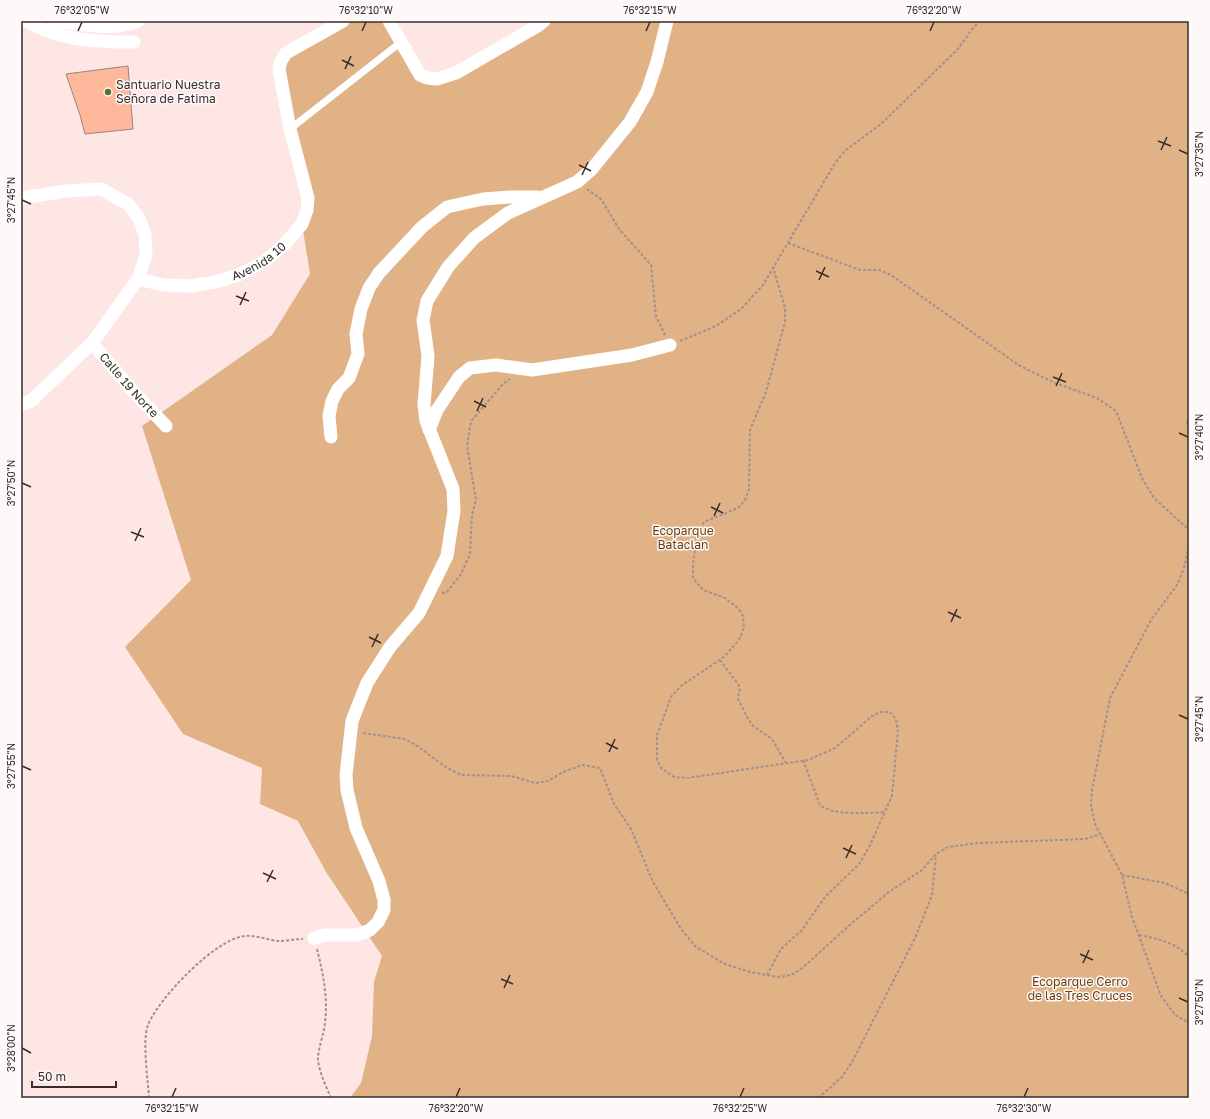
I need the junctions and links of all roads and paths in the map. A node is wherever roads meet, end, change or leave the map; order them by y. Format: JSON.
{"nodes":[{"id":1,"x":27,"y":21,"type":"edge"},
{"id":2,"x":54,"y":21,"type":"edge"},
{"id":3,"x":138,"y":21,"type":"edge"},
{"id":4,"x":344,"y":21,"type":"edge"},
{"id":5,"x":389,"y":21,"type":"edge"},
{"id":6,"x":544,"y":21,"type":"edge"},
{"id":7,"x":667,"y":21,"type":"edge"},
{"id":8,"x":980,"y":21,"type":"edge"},
{"id":9,"x":134,"y":42,"type":"dead end"},
{"id":10,"x":401,"y":42,"type":"junction"},
{"id":11,"x":290,"y":129,"type":"junction"},
{"id":12,"x":577,"y":182,"type":"junction"},
{"id":13,"x":21,"y":198,"type":"edge"},
{"id":14,"x":542,"y":198,"type":"junction"},
{"id":15,"x":788,"y":243,"type":"junction"},
{"id":16,"x":774,"y":267,"type":"junction"},
{"id":17,"x":138,"y":279,"type":"junction"},
{"id":18,"x":92,"y":343,"type":"junction"},
{"id":19,"x":670,"y":345,"type":"junction"},
{"id":20,"x":523,"y":368,"type":"junction"},
{"id":21,"x":21,"y":405,"type":"edge"},
{"id":22,"x":1189,"y":416,"type":"edge"},
{"id":23,"x":166,"y":426,"type":"dead end"},
{"id":24,"x":430,"y":430,"type":"junction"},
{"id":25,"x":1189,"y":431,"type":"edge"},
{"id":26,"x":330,"y":437,"type":"dead end"},
{"id":27,"x":1189,"y":530,"type":"edge"},
{"id":28,"x":1189,"y":546,"type":"edge"},
{"id":29,"x":428,"y":595,"type":"junction"},
{"id":30,"x":720,"y":660,"type":"junction"},
{"id":31,"x":351,"y":732,"type":"junction"},
{"id":32,"x":803,"y":760,"type":"junction"},
{"id":33,"x":786,"y":763,"type":"junction"},
{"id":34,"x":885,"y":812,"type":"junction"},
{"id":35,"x":1101,"y":834,"type":"junction"},
{"id":36,"x":936,"y":854,"type":"junction"},
{"id":37,"x":1122,"y":875,"type":"junction"},
{"id":38,"x":1189,"y":894,"type":"edge"},
{"id":39,"x":1139,"y":935,"type":"junction"},
{"id":40,"x":314,"y":938,"type":"junction"},
{"id":41,"x":1189,"y":957,"type":"edge"},
{"id":42,"x":767,"y":975,"type":"junction"},
{"id":43,"x":1189,"y":1023,"type":"edge"},
{"id":44,"x":150,"y":1098,"type":"edge"},
{"id":45,"x":331,"y":1098,"type":"edge"},
{"id":46,"x":818,"y":1098,"type":"edge"}],
"edges":[{"from":1,"to":9,"type":"street"},
{"from":2,"to":3,"type":"street"},
{"from":4,"to":11,"type":"street","name":"Avenida 10"},
{"from":5,"to":10,"type":"street"},
{"from":6,"to":10,"type":"street"},
{"from":7,"to":12,"type":"street"},
{"from":8,"to":15,"type":"path"},
{"from":10,"to":11,"type":"lane"},
{"from":11,"to":17,"type":"street","name":"Avenida 10"},
{"from":12,"to":14,"type":"street"},
{"from":12,"to":19,"type":"path"},
{"from":13,"to":17,"type":"street"},
{"from":14,"to":24,"type":"street"},
{"from":14,"to":26,"type":"street"},
{"from":15,"to":16,"type":"path"},
{"from":15,"to":27,"type":"path"},
{"from":16,"to":19,"type":"path"},
{"from":16,"to":30,"type":"path"},
{"from":17,"to":18,"type":"street"},
{"from":18,"to":21,"type":"street"},
{"from":18,"to":23,"type":"street","name":"Calle 19 Norte"},
{"from":19,"to":20,"type":"street"},
{"from":20,"to":24,"type":"street"},
{"from":20,"to":29,"type":"path"},
{"from":22,"to":25,"type":"path"},
{"from":24,"to":29,"type":"street"},
{"from":28,"to":35,"type":"path"},
{"from":29,"to":31,"type":"street"},
{"from":30,"to":33,"type":"path"},
{"from":30,"to":33,"type":"path"},
{"from":31,"to":40,"type":"street"},
{"from":31,"to":42,"type":"path"},
{"from":32,"to":33,"type":"path"},
{"from":32,"to":34,"type":"path"},
{"from":32,"to":34,"type":"path"},
{"from":34,"to":42,"type":"path"},
{"from":35,"to":36,"type":"path"},
{"from":35,"to":37,"type":"path"},
{"from":36,"to":42,"type":"path"},
{"from":36,"to":46,"type":"path"},
{"from":37,"to":38,"type":"path"},
{"from":37,"to":39,"type":"path"},
{"from":39,"to":41,"type":"path"},
{"from":39,"to":43,"type":"path"},
{"from":40,"to":44,"type":"path"},
{"from":40,"to":45,"type":"path"}]}
